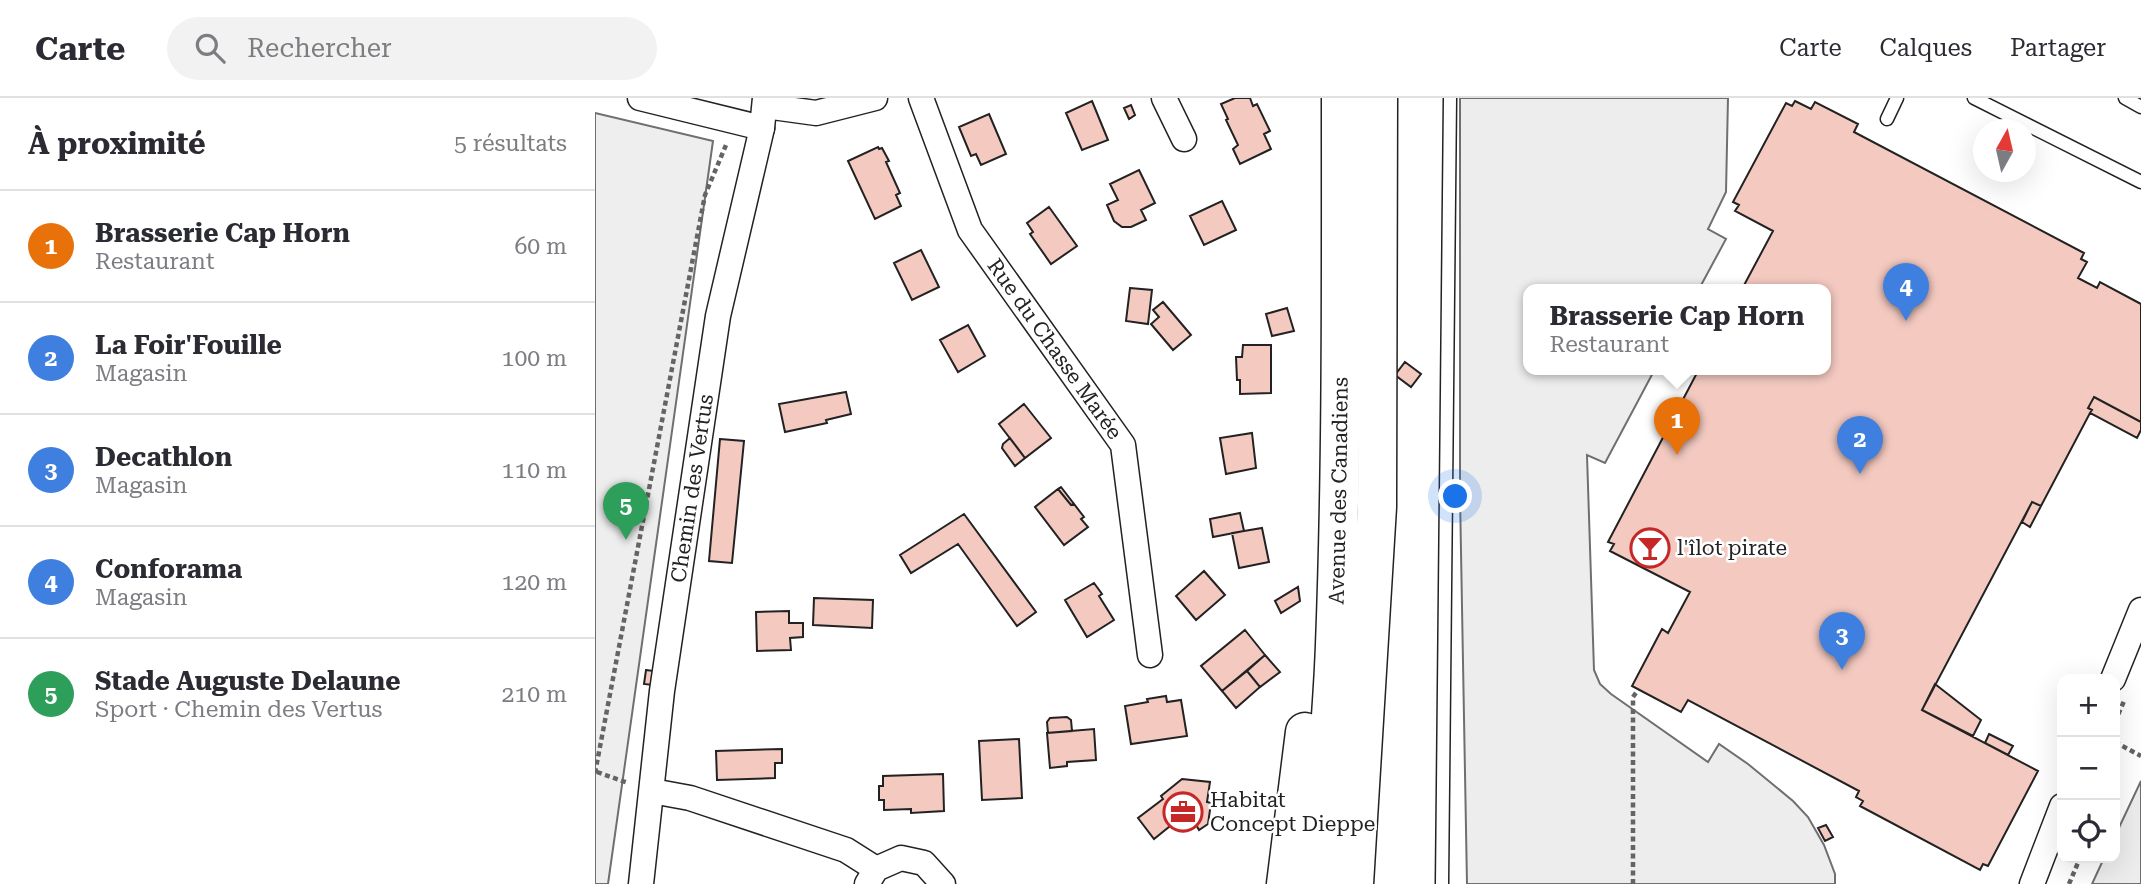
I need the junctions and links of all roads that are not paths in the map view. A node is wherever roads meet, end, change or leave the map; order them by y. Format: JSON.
{"nodes":[{"id":1,"x":640,"y":98,"type":"edge"},
{"id":2,"x":875,"y":98,"type":"edge"},
{"id":3,"x":921,"y":98,"type":"edge"},
{"id":4,"x":1164,"y":98,"type":"edge"},
{"id":5,"x":1341,"y":98,"type":"edge"},
{"id":6,"x":1378,"y":98,"type":"edge"},
{"id":7,"x":1450,"y":98,"type":"edge"},
{"id":8,"x":1897,"y":98,"type":"edge"},
{"id":9,"x":1974,"y":98,"type":"edge"},
{"id":10,"x":2125,"y":98,"type":"edge"},
{"id":11,"x":2141,"y":107,"type":"edge"},
{"id":12,"x":764,"y":111,"type":"edge"},
{"id":13,"x":1887,"y":119,"type":"dead end"},
{"id":14,"x":1184,"y":139,"type":"dead end"},
{"id":15,"x":2141,"y":182,"type":"edge"},
{"id":16,"x":2141,"y":610,"type":"edge"},
{"id":17,"x":1335,"y":646,"type":"junction"},
{"id":18,"x":1150,"y":655,"type":"dead end"},
{"id":19,"x":2115,"y":674,"type":"edge"},
{"id":20,"x":652,"y":791,"type":"junction"},
{"id":21,"x":2057,"y":819,"type":"edge"},
{"id":22,"x":872,"y":876,"type":"edge"},
{"id":23,"x":641,"y":884,"type":"edge"},
{"id":24,"x":943,"y":884,"type":"edge"},
{"id":25,"x":1286,"y":884,"type":"edge"},
{"id":26,"x":1317,"y":884,"type":"edge"},
{"id":27,"x":1354,"y":884,"type":"edge"},
{"id":28,"x":1442,"y":884,"type":"edge"},
{"id":29,"x":2032,"y":884,"type":"edge"}],
"edges":[{"from":1,"to":12,"type":"street"},
{"from":2,"to":12,"type":"street"},
{"from":3,"to":18,"type":"street","name":"Rue du Chasse Marée"},
{"from":4,"to":14,"type":"street"},
{"from":5,"to":17,"type":"main road","name":"Avenue des Canadiens"},
{"from":6,"to":27,"type":"main road","name":"Avenue des Canadiens"},
{"from":7,"to":28,"type":"lane"},
{"from":8,"to":13,"type":"lane"},
{"from":9,"to":15,"type":"lane"},
{"from":10,"to":11,"type":"lane"},
{"from":12,"to":20,"type":"street","name":"Chemin des Vertus"},
{"from":16,"to":19,"type":"street"},
{"from":17,"to":25,"type":"main road"},
{"from":17,"to":26,"type":"main road","name":"Avenue des Canadiens"},
{"from":20,"to":22,"type":"street"},
{"from":20,"to":23,"type":"street","name":"Chemin des Vertus"},
{"from":21,"to":29,"type":"street"},
{"from":22,"to":24,"type":"street"}]}
